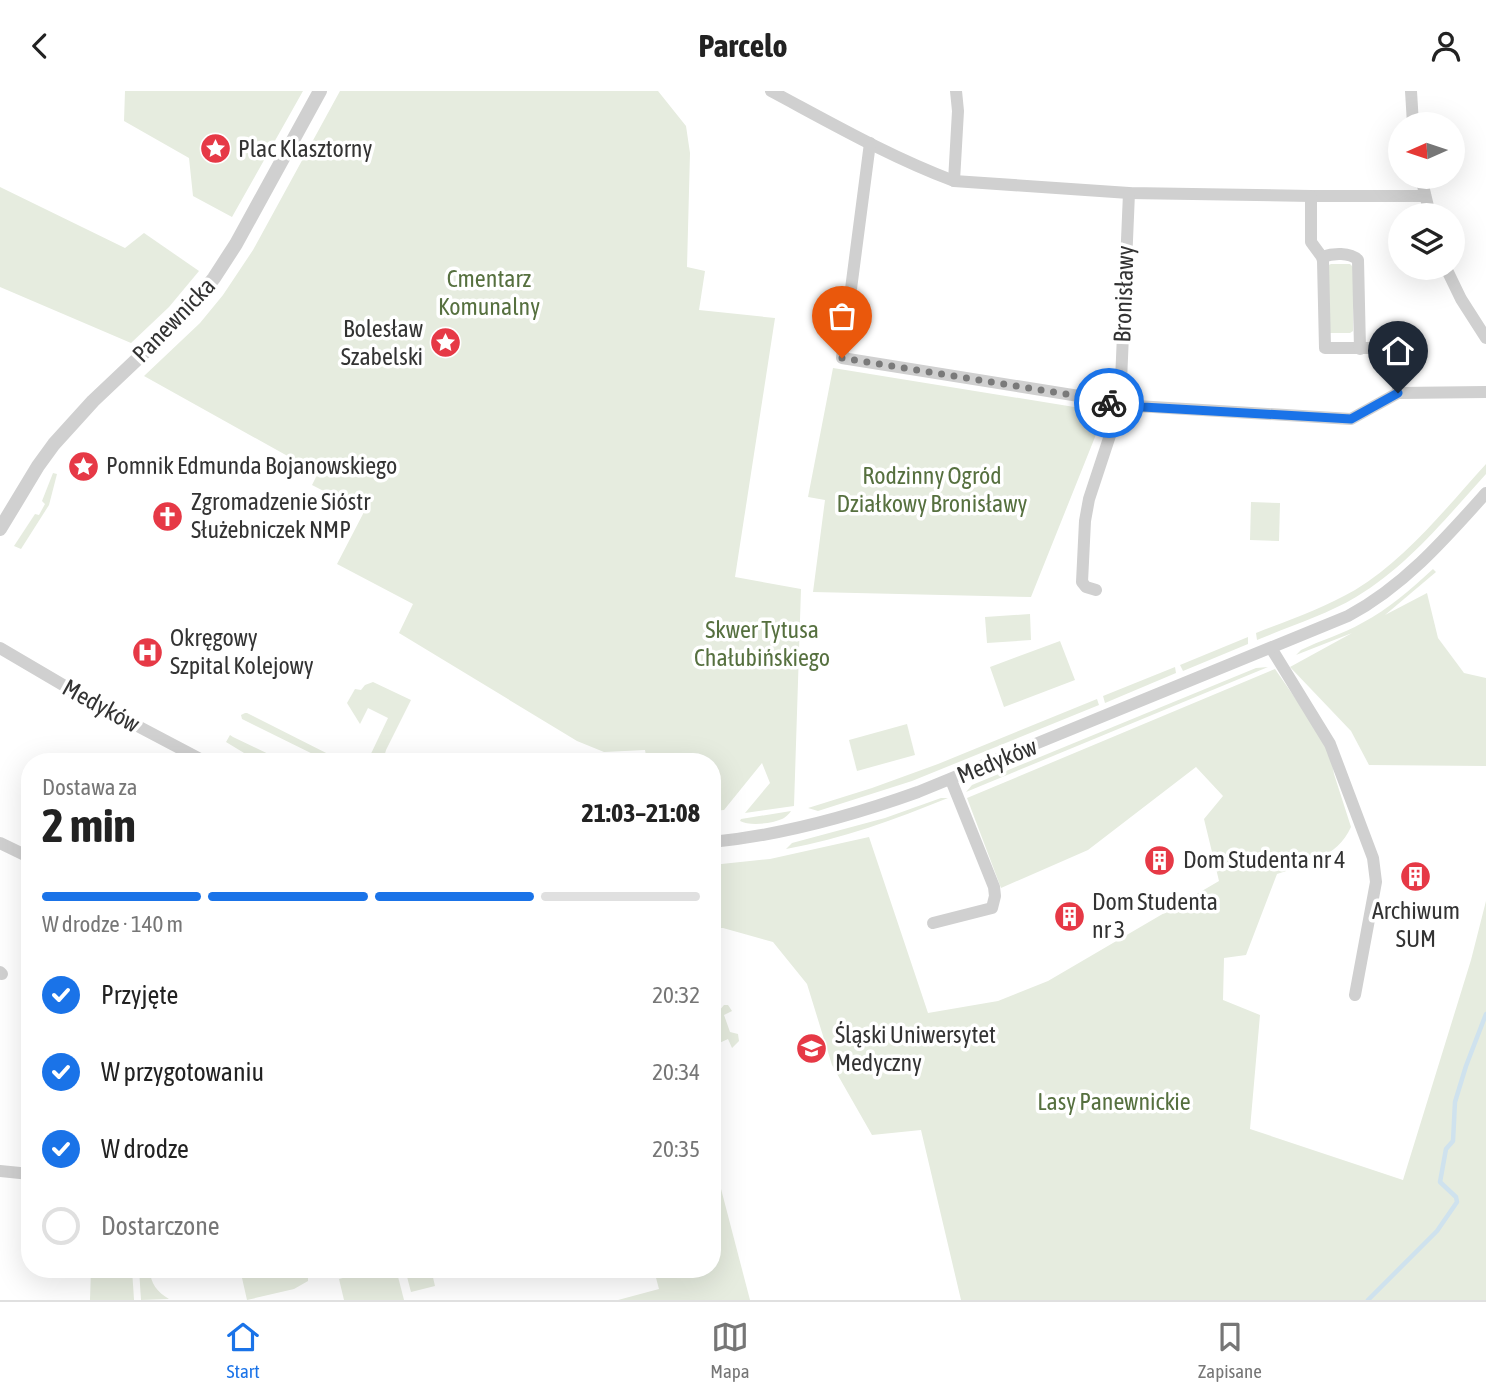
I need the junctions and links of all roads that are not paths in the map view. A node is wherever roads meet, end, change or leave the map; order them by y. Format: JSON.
{"nodes":[{"id":1,"x":320,"y":91,"type":"edge"},
{"id":2,"x":771,"y":91,"type":"edge"},
{"id":3,"x":956,"y":91,"type":"edge"},
{"id":4,"x":1411,"y":91,"type":"edge"},
{"id":5,"x":1412,"y":112,"type":"edge"},
{"id":6,"x":870,"y":143,"type":"junction"},
{"id":7,"x":954,"y":181,"type":"junction"},
{"id":8,"x":1423,"y":189,"type":"edge"},
{"id":9,"x":1129,"y":193,"type":"junction"},
{"id":10,"x":1311,"y":196,"type":"junction"},
{"id":11,"x":1424,"y":196,"type":"junction"},
{"id":12,"x":1426,"y":203,"type":"edge"},
{"id":13,"x":1322,"y":257,"type":"junction"},
{"id":14,"x":1452,"y":280,"type":"edge"},
{"id":15,"x":1486,"y":338,"type":"edge"},
{"id":16,"x":1360,"y":349,"type":"junction"},
{"id":17,"x":1486,"y":392,"type":"edge"},
{"id":18,"x":1398,"y":393,"type":"junction"},
{"id":19,"x":1120,"y":405,"type":"junction"},
{"id":20,"x":1486,"y":493,"type":"edge"},
{"id":21,"x":0,"y":529,"type":"edge"},
{"id":22,"x":1096,"y":590,"type":"dead end"},
{"id":23,"x":0,"y":648,"type":"edge"},
{"id":24,"x":1271,"y":648,"type":"junction"},
{"id":25,"x":189,"y":753,"type":"edge"},
{"id":26,"x":951,"y":780,"type":"junction"},
{"id":27,"x":721,"y":841,"type":"edge"},
{"id":28,"x":0,"y":843,"type":"edge"},
{"id":29,"x":21,"y":853,"type":"edge"},
{"id":30,"x":933,"y":923,"type":"dead end"},
{"id":31,"x":1355,"y":995,"type":"dead end"},
{"id":32,"x":0,"y":1171,"type":"edge"},
{"id":33,"x":21,"y":1173,"type":"edge"}],
"edges":[{"from":1,"to":21,"type":"street","name":"Panewnicka"},
{"from":2,"to":6,"type":"street"},
{"from":3,"to":7,"type":"street"},
{"from":4,"to":5,"type":"street"},
{"from":6,"to":7,"type":"street"},
{"from":6,"to":19,"type":"street"},
{"from":7,"to":9,"type":"street"},
{"from":8,"to":11,"type":"street"},
{"from":9,"to":10,"type":"street"},
{"from":9,"to":19,"type":"street","name":"Bronisławy"},
{"from":10,"to":11,"type":"street"},
{"from":10,"to":13,"type":"street"},
{"from":11,"to":12,"type":"street"},
{"from":13,"to":16,"type":"street"},
{"from":13,"to":16,"type":"street"},
{"from":14,"to":15,"type":"street"},
{"from":16,"to":18,"type":"street"},
{"from":17,"to":18,"type":"street"},
{"from":18,"to":19,"type":"street"},
{"from":19,"to":22,"type":"street","name":"Bronisławy"},
{"from":20,"to":24,"type":"street","name":"Medyków"},
{"from":23,"to":25,"type":"street","name":"Medyków"},
{"from":24,"to":26,"type":"street","name":"Medyków"},
{"from":24,"to":31,"type":"street"},
{"from":26,"to":27,"type":"street","name":"Medyków"},
{"from":26,"to":30,"type":"street"},
{"from":28,"to":29,"type":"street"},
{"from":32,"to":33,"type":"street"}]}
